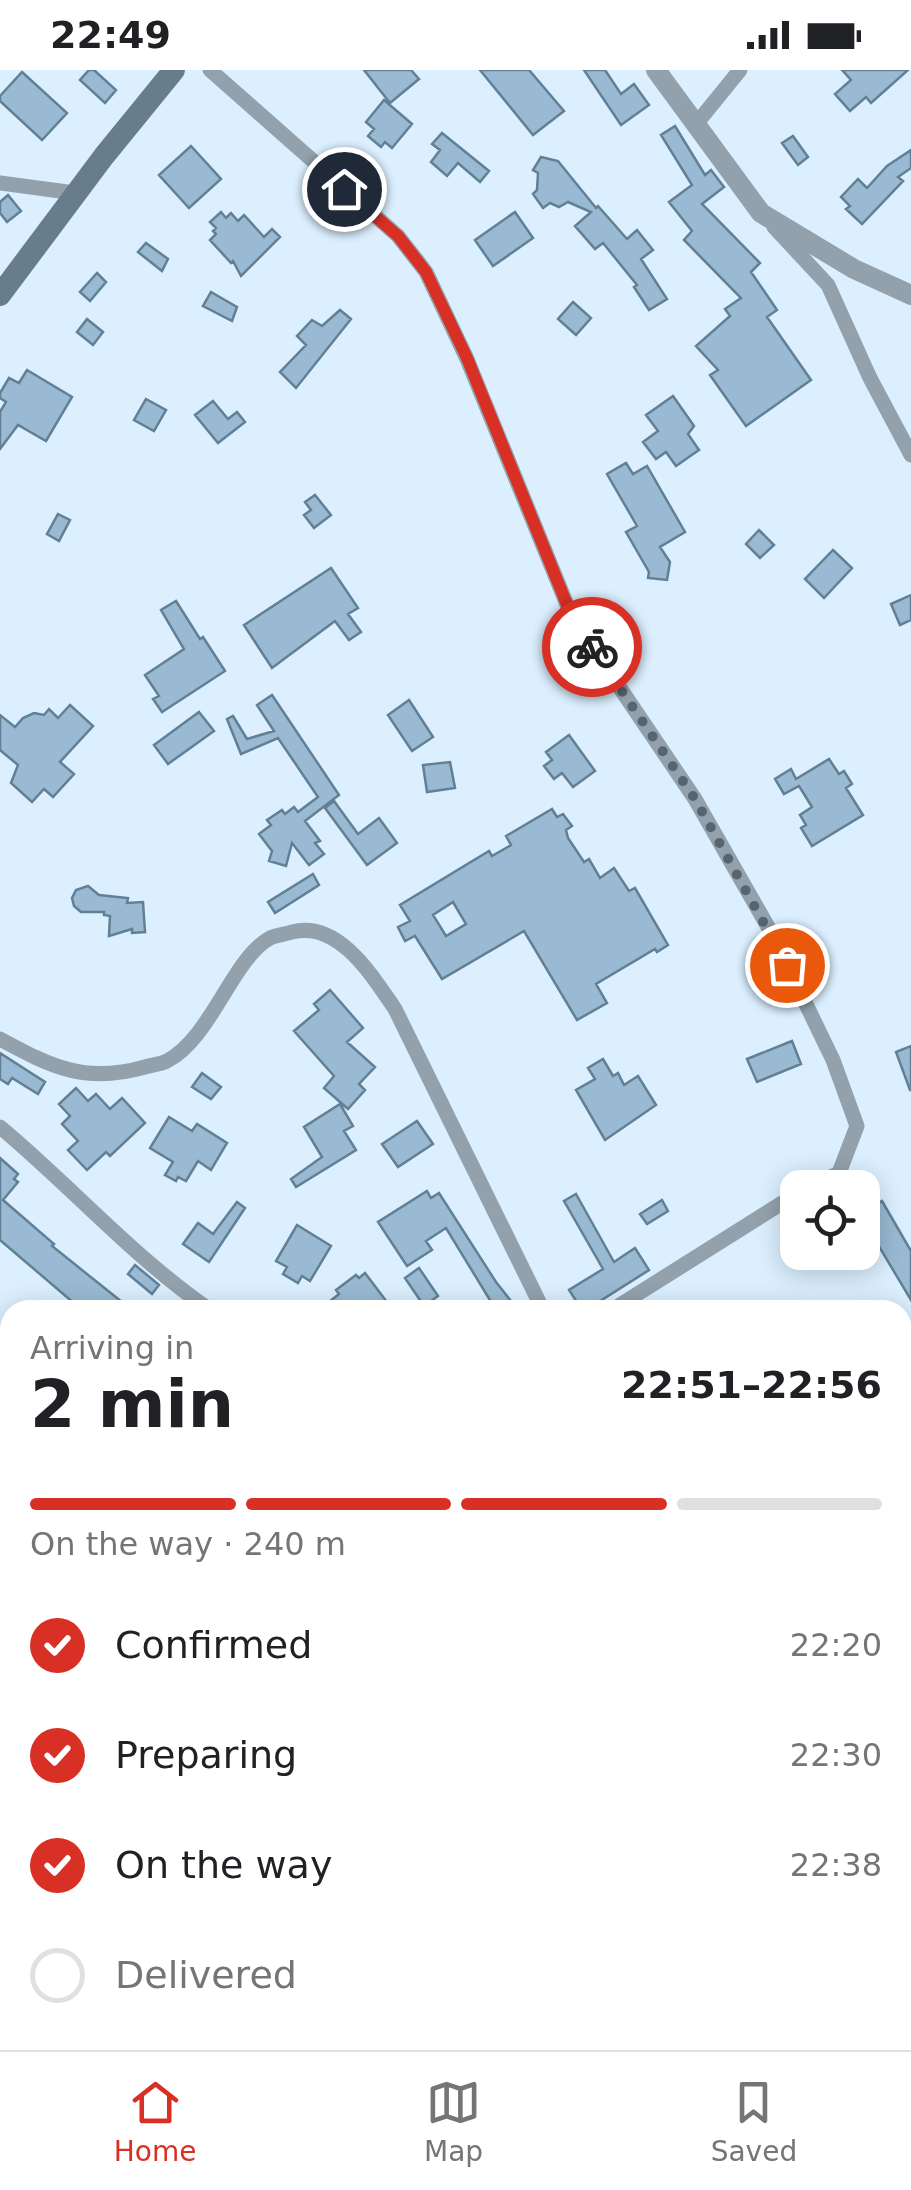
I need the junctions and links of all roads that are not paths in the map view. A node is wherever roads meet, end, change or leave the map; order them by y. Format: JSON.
{"nodes":[{"id":1,"x":174,"y":70,"type":"edge"},
{"id":2,"x":210,"y":70,"type":"edge"},
{"id":3,"x":656,"y":70,"type":"edge"},
{"id":4,"x":740,"y":70,"type":"edge"},
{"id":5,"x":697,"y":123,"type":"junction"},
{"id":6,"x":0,"y":183,"type":"edge"},
{"id":7,"x":75,"y":193,"type":"junction"},
{"id":8,"x":761,"y":213,"type":"junction"},
{"id":9,"x":0,"y":294,"type":"edge"},
{"id":10,"x":911,"y":295,"type":"edge"},
{"id":11,"x":911,"y":455,"type":"edge"},
{"id":12,"x":0,"y":1039,"type":"edge"},
{"id":13,"x":0,"y":1127,"type":"edge"},
{"id":14,"x":840,"y":1170,"type":"edge"},
{"id":15,"x":780,"y":1204,"type":"edge"},
{"id":16,"x":196,"y":1300,"type":"edge"},
{"id":17,"x":538,"y":1300,"type":"edge"},
{"id":18,"x":628,"y":1300,"type":"edge"}],
"edges":[{"from":1,"to":7,"type":"main road"},
{"from":2,"to":14,"type":"street"},
{"from":3,"to":5,"type":"street"},
{"from":4,"to":5,"type":"street"},
{"from":5,"to":8,"type":"street"},
{"from":6,"to":7,"type":"street"},
{"from":7,"to":9,"type":"main road"},
{"from":8,"to":10,"type":"street"},
{"from":8,"to":11,"type":"street"},
{"from":12,"to":17,"type":"street"},
{"from":13,"to":16,"type":"street"},
{"from":15,"to":18,"type":"street"}]}
